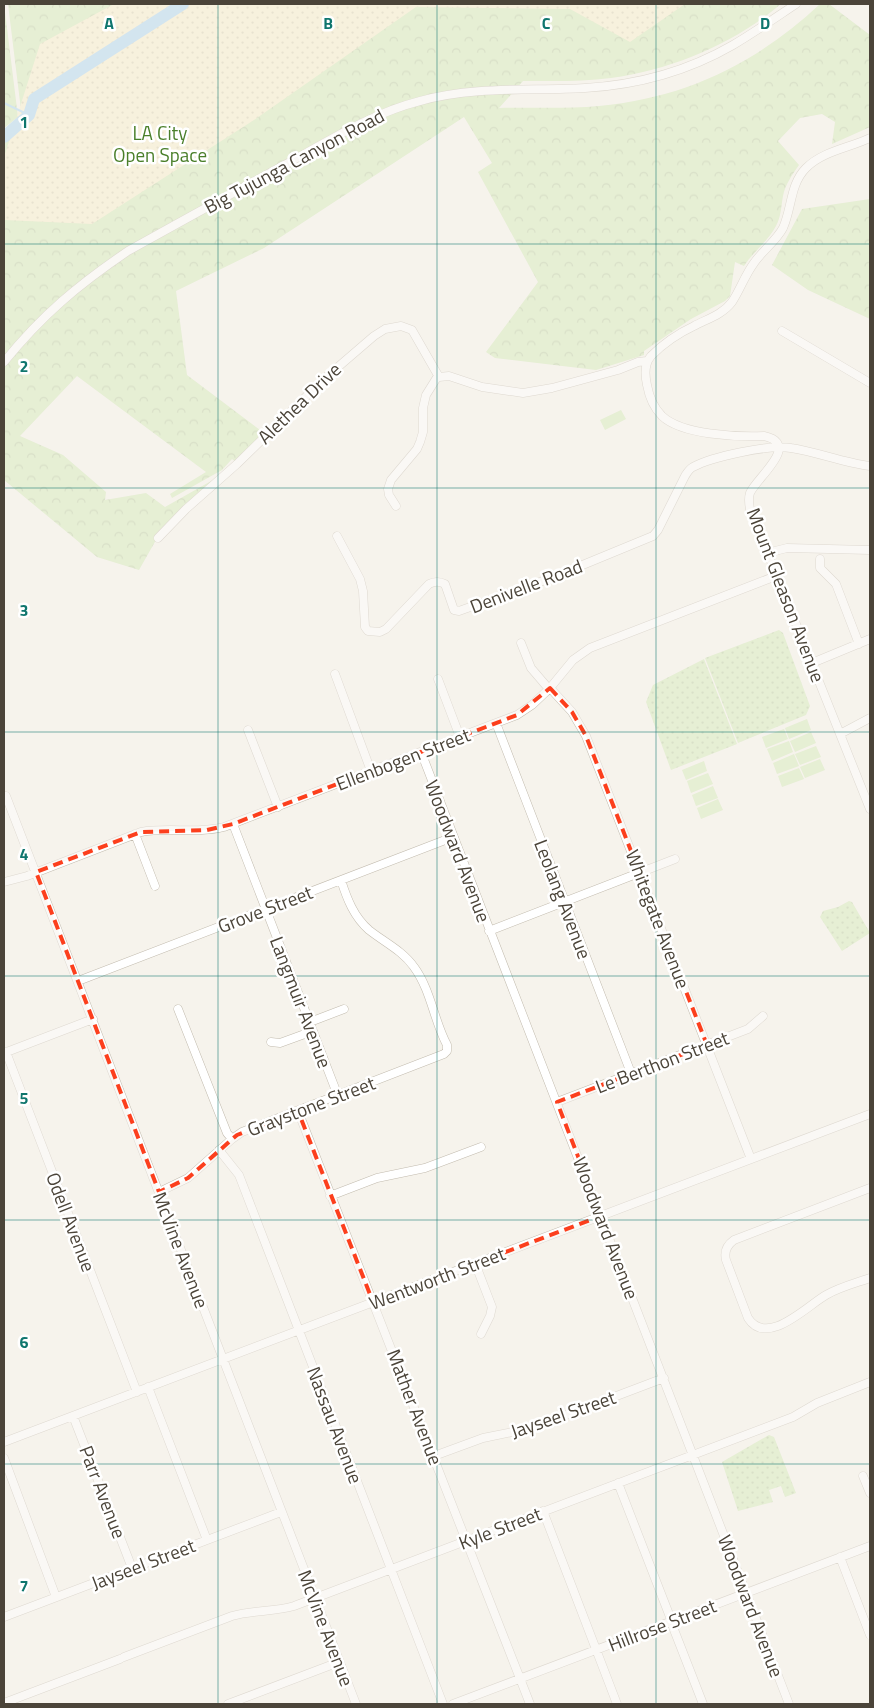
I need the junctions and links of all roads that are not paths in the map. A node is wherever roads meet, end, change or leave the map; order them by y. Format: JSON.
{"nodes":[{"id":1,"x":796,"y":4,"type":"edge"},
{"id":2,"x":870,"y":138,"type":"edge"},
{"id":3,"x":782,"y":331,"type":"dead end"},
{"id":4,"x":647,"y":361,"type":"junction"},
{"id":5,"x":4,"y":362,"type":"edge"},
{"id":6,"x":439,"y":377,"type":"junction"},
{"id":7,"x":870,"y":383,"type":"edge"},
{"id":8,"x":779,"y":448,"type":"junction"},
{"id":9,"x":870,"y":466,"type":"edge"},
{"id":10,"x":396,"y":506,"type":"dead end"},
{"id":11,"x":337,"y":536,"type":"dead end"},
{"id":12,"x":158,"y":538,"type":"dead end"},
{"id":13,"x":870,"y":550,"type":"edge"},
{"id":14,"x":767,"y":553,"type":"junction"},
{"id":15,"x":820,"y":560,"type":"dead end"},
{"id":16,"x":776,"y":576,"type":"junction"},
{"id":17,"x":870,"y":639,"type":"edge"},
{"id":18,"x":521,"y":643,"type":"dead end"},
{"id":19,"x":859,"y":644,"type":"junction"},
{"id":20,"x":812,"y":663,"type":"junction"},
{"id":21,"x":335,"y":674,"type":"dead end"},
{"id":22,"x":438,"y":679,"type":"dead end"},
{"id":23,"x":550,"y":689,"type":"junction"},
{"id":24,"x":870,"y":718,"type":"edge"},
{"id":25,"x":496,"y":724,"type":"junction"},
{"id":26,"x":248,"y":730,"type":"dead end"},
{"id":27,"x":840,"y":734,"type":"junction"},
{"id":28,"x":460,"y":737,"type":"junction"},
{"id":29,"x":420,"y":752,"type":"junction"},
{"id":30,"x":371,"y":771,"type":"junction"},
{"id":31,"x":6,"y":796,"type":"dead end"},
{"id":32,"x":278,"y":807,"type":"junction"},
{"id":33,"x":870,"y":809,"type":"edge"},
{"id":34,"x":233,"y":824,"type":"junction"},
{"id":35,"x":135,"y":834,"type":"junction"},
{"id":36,"x":453,"y":837,"type":"junction"},
{"id":37,"x":675,"y":859,"type":"dead end"},
{"id":38,"x":36,"y":872,"type":"junction"},
{"id":39,"x":640,"y":873,"type":"junction"},
{"id":40,"x":341,"y":880,"type":"junction"},
{"id":41,"x":4,"y":882,"type":"edge"},
{"id":42,"x":155,"y":886,"type":"dead end"},
{"id":43,"x":564,"y":902,"type":"junction"},
{"id":44,"x":265,"y":909,"type":"junction"},
{"id":45,"x":489,"y":931,"type":"junction"},
{"id":46,"x":78,"y":981,"type":"junction"},
{"id":47,"x":178,"y":1009,"type":"dead end"},
{"id":48,"x":344,"y":1009,"type":"dead end"},
{"id":49,"x":763,"y":1016,"type":"dead end"},
{"id":50,"x":93,"y":1019,"type":"junction"},
{"id":51,"x":310,"y":1022,"type":"junction"},
{"id":52,"x":313,"y":1030,"type":"junction"},
{"id":53,"x":271,"y":1042,"type":"dead end"},
{"id":54,"x":707,"y":1045,"type":"junction"},
{"id":55,"x":5,"y":1052,"type":"edge"},
{"id":56,"x":631,"y":1073,"type":"junction"},
{"id":57,"x":338,"y":1096,"type":"junction"},
{"id":58,"x":557,"y":1102,"type":"junction"},
{"id":59,"x":298,"y":1110,"type":"junction"},
{"id":60,"x":870,"y":1114,"type":"edge"},
{"id":61,"x":232,"y":1139,"type":"junction"},
{"id":62,"x":481,"y":1147,"type":"dead end"},
{"id":63,"x":219,"y":1150,"type":"junction"},
{"id":64,"x":751,"y":1159,"type":"junction"},
{"id":65,"x":870,"y":1188,"type":"edge"},
{"id":66,"x":159,"y":1192,"type":"junction"},
{"id":67,"x":330,"y":1196,"type":"junction"},
{"id":68,"x":601,"y":1216,"type":"junction"},
{"id":69,"x":475,"y":1263,"type":"junction"},
{"id":70,"x":870,"y":1278,"type":"edge"},
{"id":71,"x":373,"y":1302,"type":"junction"},
{"id":72,"x":299,"y":1330,"type":"junction"},
{"id":73,"x":481,"y":1334,"type":"dead end"},
{"id":74,"x":223,"y":1359,"type":"junction"},
{"id":75,"x":664,"y":1378,"type":"junction"},
{"id":76,"x":870,"y":1382,"type":"edge"},
{"id":77,"x":148,"y":1387,"type":"junction"},
{"id":78,"x":137,"y":1392,"type":"junction"},
{"id":79,"x":73,"y":1416,"type":"junction"},
{"id":80,"x":4,"y":1442,"type":"edge"},
{"id":81,"x":693,"y":1454,"type":"junction"},
{"id":82,"x":434,"y":1456,"type":"junction"},
{"id":83,"x":4,"y":1458,"type":"edge"},
{"id":84,"x":863,"y":1476,"type":"dead end"},
{"id":85,"x":618,"y":1483,"type":"junction"},
{"id":86,"x":870,"y":1493,"type":"edge"},
{"id":87,"x":543,"y":1511,"type":"junction"},
{"id":88,"x":281,"y":1512,"type":"junction"},
{"id":89,"x":207,"y":1540,"type":"junction"},
{"id":90,"x":466,"y":1540,"type":"junction"},
{"id":91,"x":870,"y":1546,"type":"edge"},
{"id":92,"x":840,"y":1557,"type":"junction"},
{"id":93,"x":132,"y":1568,"type":"junction"},
{"id":94,"x":391,"y":1569,"type":"junction"},
{"id":95,"x":747,"y":1593,"type":"junction"},
{"id":96,"x":56,"y":1597,"type":"junction"},
{"id":97,"x":314,"y":1598,"type":"junction"},
{"id":98,"x":4,"y":1617,"type":"edge"},
{"id":99,"x":672,"y":1622,"type":"junction"},
{"id":100,"x":870,"y":1635,"type":"edge"},
{"id":101,"x":596,"y":1650,"type":"junction"},
{"id":102,"x":340,"y":1662,"type":"junction"},
{"id":103,"x":520,"y":1679,"type":"junction"},
{"id":104,"x":4,"y":1702,"type":"edge"},
{"id":105,"x":228,"y":1704,"type":"edge"},
{"id":106,"x":356,"y":1704,"type":"edge"},
{"id":107,"x":443,"y":1704,"type":"edge"},
{"id":108,"x":454,"y":1704,"type":"edge"},
{"id":109,"x":530,"y":1704,"type":"edge"},
{"id":110,"x":617,"y":1704,"type":"edge"},
{"id":111,"x":703,"y":1704,"type":"edge"},
{"id":112,"x":789,"y":1704,"type":"edge"}],
"edges":[{"from":1,"to":5,"type":"street","name":"Big Tujunga Canyon Road"},
{"from":2,"to":4,"type":"street"},
{"from":3,"to":7,"type":"street"},
{"from":4,"to":6,"type":"street"},
{"from":4,"to":8,"type":"street"},
{"from":6,"to":10,"type":"street"},
{"from":6,"to":12,"type":"street","name":"Alethea Drive"},
{"from":8,"to":9,"type":"street"},
{"from":8,"to":11,"type":"street","name":"Denivelle Road"},
{"from":8,"to":14,"type":"street","name":"Mount Gleason Avenue"},
{"from":13,"to":14,"type":"street"},
{"from":14,"to":16,"type":"street","name":"Mount Gleason Avenue"},
{"from":15,"to":19,"type":"street"},
{"from":16,"to":20,"type":"street","name":"Mount Gleason Avenue"},
{"from":16,"to":23,"type":"street","name":"Ellenbogen Street"},
{"from":17,"to":19,"type":"street"},
{"from":18,"to":23,"type":"street","name":"Whitegate Avenue"},
{"from":19,"to":20,"type":"street"},
{"from":20,"to":27,"type":"street","name":"Mount Gleason Avenue"},
{"from":21,"to":30,"type":"street"},
{"from":22,"to":28,"type":"street"},
{"from":23,"to":25,"type":"street","name":"Ellenbogen Street"},
{"from":23,"to":39,"type":"street","name":"Whitegate Avenue"},
{"from":24,"to":27,"type":"street"},
{"from":25,"to":28,"type":"street","name":"Ellenbogen Street"},
{"from":25,"to":43,"type":"street","name":"Leolang Avenue"},
{"from":26,"to":32,"type":"street"},
{"from":27,"to":33,"type":"street","name":"Mount Gleason Avenue"},
{"from":28,"to":29,"type":"street","name":"Ellenbogen Street"},
{"from":29,"to":30,"type":"street","name":"Ellenbogen Street"},
{"from":29,"to":36,"type":"street","name":"Woodward Avenue"},
{"from":30,"to":32,"type":"street","name":"Ellenbogen Street"},
{"from":31,"to":38,"type":"street","name":"McVine Avenue"},
{"from":32,"to":34,"type":"street","name":"Ellenbogen Street"},
{"from":34,"to":35,"type":"street","name":"Ellenbogen Street"},
{"from":34,"to":44,"type":"street","name":"Langmuir Avenue"},
{"from":35,"to":38,"type":"street","name":"Ellenbogen Street"},
{"from":35,"to":42,"type":"street"},
{"from":36,"to":40,"type":"street","name":"Grove Street"},
{"from":36,"to":45,"type":"street","name":"Woodward Avenue"},
{"from":37,"to":39,"type":"street"},
{"from":38,"to":41,"type":"street","name":"Ellenbogen Street"},
{"from":38,"to":46,"type":"street","name":"McVine Avenue"},
{"from":39,"to":43,"type":"street"},
{"from":39,"to":54,"type":"street","name":"Whitegate Avenue"},
{"from":40,"to":44,"type":"street","name":"Grove Street"},
{"from":40,"to":57,"type":"street","name":"Graystone Street"},
{"from":43,"to":45,"type":"street"},
{"from":43,"to":56,"type":"street","name":"Leolang Avenue"},
{"from":44,"to":46,"type":"street","name":"Grove Street"},
{"from":44,"to":51,"type":"street","name":"Langmuir Avenue"},
{"from":45,"to":58,"type":"street","name":"Woodward Avenue"},
{"from":46,"to":50,"type":"street","name":"McVine Avenue"},
{"from":47,"to":61,"type":"street"},
{"from":48,"to":51,"type":"street"},
{"from":49,"to":54,"type":"street","name":"Le Berthon Street"},
{"from":50,"to":55,"type":"street"},
{"from":50,"to":66,"type":"street","name":"McVine Avenue"},
{"from":51,"to":52,"type":"street","name":"Langmuir Avenue"},
{"from":52,"to":53,"type":"street"},
{"from":52,"to":57,"type":"street","name":"Langmuir Avenue"},
{"from":54,"to":56,"type":"street","name":"Le Berthon Street"},
{"from":54,"to":64,"type":"street","name":"Whitegate Avenue"},
{"from":55,"to":78,"type":"street","name":"Odell Avenue"},
{"from":56,"to":58,"type":"street","name":"Le Berthon Street"},
{"from":57,"to":59,"type":"street","name":"Graystone Street"},
{"from":58,"to":68,"type":"street","name":"Woodward Avenue"},
{"from":59,"to":61,"type":"street","name":"Graystone Street"},
{"from":59,"to":67,"type":"street","name":"Mather Avenue"},
{"from":60,"to":64,"type":"street","name":"Wentworth Street"},
{"from":61,"to":63,"type":"street","name":"Graystone Street"},
{"from":62,"to":67,"type":"street"},
{"from":63,"to":66,"type":"street","name":"Graystone Street"},
{"from":63,"to":72,"type":"street","name":"Nassau Avenue"},
{"from":64,"to":68,"type":"street","name":"Wentworth Street"},
{"from":65,"to":70,"type":"street"},
{"from":66,"to":74,"type":"street","name":"McVine Avenue"},
{"from":67,"to":71,"type":"street","name":"Mather Avenue"},
{"from":68,"to":69,"type":"street","name":"Wentworth Street"},
{"from":68,"to":75,"type":"street","name":"Woodward Avenue"},
{"from":69,"to":71,"type":"street","name":"Wentworth Street"},
{"from":69,"to":73,"type":"street"},
{"from":71,"to":72,"type":"street","name":"Wentworth Street"},
{"from":71,"to":82,"type":"street","name":"Mather Avenue"},
{"from":72,"to":74,"type":"street","name":"Wentworth Street"},
{"from":72,"to":94,"type":"street","name":"Nassau Avenue"},
{"from":74,"to":77,"type":"street","name":"Wentworth Street"},
{"from":74,"to":88,"type":"street","name":"McVine Avenue"},
{"from":75,"to":81,"type":"street","name":"Woodward Avenue"},
{"from":75,"to":82,"type":"street","name":"Jayseel Street"},
{"from":76,"to":81,"type":"street","name":"Kyle Street"},
{"from":77,"to":78,"type":"street","name":"Wentworth Street"},
{"from":77,"to":89,"type":"street"},
{"from":78,"to":79,"type":"street","name":"Wentworth Street"},
{"from":79,"to":80,"type":"street","name":"Wentworth Street"},
{"from":79,"to":93,"type":"street","name":"Parr Avenue"},
{"from":81,"to":85,"type":"street","name":"Kyle Street"},
{"from":81,"to":95,"type":"street","name":"Woodward Avenue"},
{"from":82,"to":90,"type":"street","name":"Mather Avenue"},
{"from":83,"to":96,"type":"street"},
{"from":84,"to":86,"type":"street"},
{"from":85,"to":87,"type":"street","name":"Kyle Street"},
{"from":85,"to":99,"type":"street"},
{"from":87,"to":90,"type":"street","name":"Kyle Street"},
{"from":87,"to":101,"type":"street"},
{"from":88,"to":89,"type":"street","name":"Jayseel Street"},
{"from":88,"to":97,"type":"street","name":"McVine Avenue"},
{"from":89,"to":93,"type":"street","name":"Jayseel Street"},
{"from":90,"to":94,"type":"street","name":"Kyle Street"},
{"from":90,"to":103,"type":"street","name":"Mather Avenue"},
{"from":91,"to":92,"type":"street","name":"Hillrose Street"},
{"from":92,"to":95,"type":"street","name":"Hillrose Street"},
{"from":92,"to":100,"type":"street"},
{"from":93,"to":96,"type":"street","name":"Jayseel Street"},
{"from":94,"to":97,"type":"street","name":"Kyle Street"},
{"from":94,"to":107,"type":"street","name":"Nassau Avenue"},
{"from":95,"to":99,"type":"street","name":"Hillrose Street"},
{"from":95,"to":112,"type":"street","name":"Woodward Avenue"},
{"from":96,"to":98,"type":"street","name":"Jayseel Street"},
{"from":97,"to":102,"type":"street","name":"McVine Avenue"},
{"from":97,"to":104,"type":"street","name":"Kyle Street"},
{"from":99,"to":101,"type":"street","name":"Hillrose Street"},
{"from":99,"to":111,"type":"street"},
{"from":101,"to":103,"type":"street","name":"Hillrose Street"},
{"from":101,"to":110,"type":"street"},
{"from":102,"to":105,"type":"street"},
{"from":102,"to":106,"type":"street","name":"McVine Avenue"},
{"from":103,"to":108,"type":"street","name":"Hillrose Street"},
{"from":103,"to":109,"type":"street","name":"Mather Avenue"}]}
